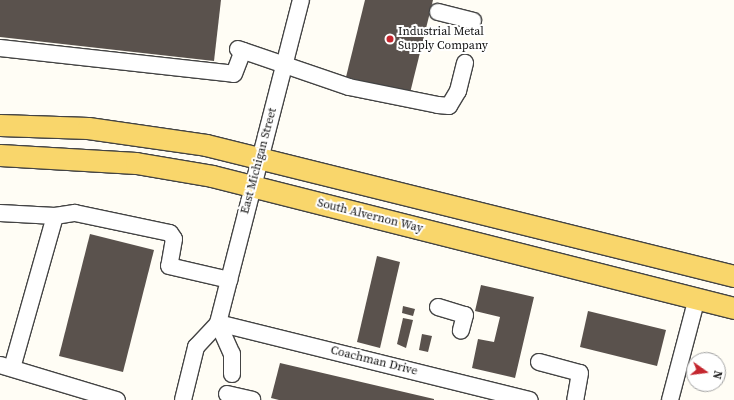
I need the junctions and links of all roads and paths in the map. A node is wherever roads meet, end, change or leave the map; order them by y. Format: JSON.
{"nodes":[{"id":1,"x":302,"y":0,"type":"edge"},
{"id":2,"x":438,"y":12,"type":"dead end"},
{"id":3,"x":473,"y":21,"type":"dead end"},
{"id":4,"x":0,"y":48,"type":"edge"},
{"id":5,"x":465,"y":63,"type":"dead end"},
{"id":6,"x":284,"y":66,"type":"junction"},
{"id":7,"x":0,"y":125,"type":"edge"},
{"id":8,"x":0,"y":154,"type":"edge"},
{"id":9,"x":260,"y":156,"type":"junction"},
{"id":10,"x":252,"y":186,"type":"junction"},
{"id":11,"x":0,"y":213,"type":"edge"},
{"id":12,"x":55,"y":216,"type":"junction"},
{"id":13,"x":734,"y":276,"type":"edge"},
{"id":14,"x":229,"y":280,"type":"junction"},
{"id":15,"x":697,"y":298,"type":"junction"},
{"id":16,"x":438,"y":307,"type":"dead end"},
{"id":17,"x":734,"y":308,"type":"edge"},
{"id":18,"x":218,"y":323,"type":"junction"},
{"id":19,"x":461,"y":330,"type":"dead end"},
{"id":20,"x":539,"y":362,"type":"dead end"},
{"id":21,"x":6,"y":367,"type":"edge"},
{"id":22,"x":232,"y":374,"type":"dead end"},
{"id":23,"x":227,"y":394,"type":"dead end"},
{"id":24,"x":505,"y":397,"type":"edge"},
{"id":25,"x":118,"y":400,"type":"edge"},
{"id":26,"x":183,"y":400,"type":"edge"},
{"id":27,"x":252,"y":400,"type":"edge"},
{"id":28,"x":530,"y":400,"type":"edge"},
{"id":29,"x":575,"y":400,"type":"edge"},
{"id":30,"x":670,"y":400,"type":"edge"}],
"edges":[{"from":1,"to":6,"type":"street","name":"East Michigan Street"},
{"from":2,"to":3,"type":"street"},
{"from":4,"to":6,"type":"street"},
{"from":5,"to":6,"type":"street"},
{"from":6,"to":9,"type":"street","name":"East Michigan Street"},
{"from":7,"to":9,"type":"main road"},
{"from":8,"to":10,"type":"main road","name":"South Alvernon Way"},
{"from":9,"to":10,"type":"street","name":"East Michigan Street"},
{"from":9,"to":13,"type":"main road"},
{"from":10,"to":14,"type":"street","name":"East Michigan Street"},
{"from":10,"to":15,"type":"main road","name":"South Alvernon Way"},
{"from":11,"to":12,"type":"street"},
{"from":12,"to":14,"type":"street"},
{"from":12,"to":21,"type":"street"},
{"from":14,"to":18,"type":"street","name":"East Michigan Street"},
{"from":15,"to":17,"type":"main road","name":"South Alvernon Way"},
{"from":15,"to":30,"type":"street"},
{"from":16,"to":19,"type":"street"},
{"from":18,"to":22,"type":"street"},
{"from":18,"to":24,"type":"street","name":"Coachman Drive"},
{"from":18,"to":26,"type":"street"},
{"from":20,"to":29,"type":"street"},
{"from":21,"to":25,"type":"street"},
{"from":23,"to":27,"type":"street"},
{"from":24,"to":28,"type":"street","name":"Coachman Drive"}]}
